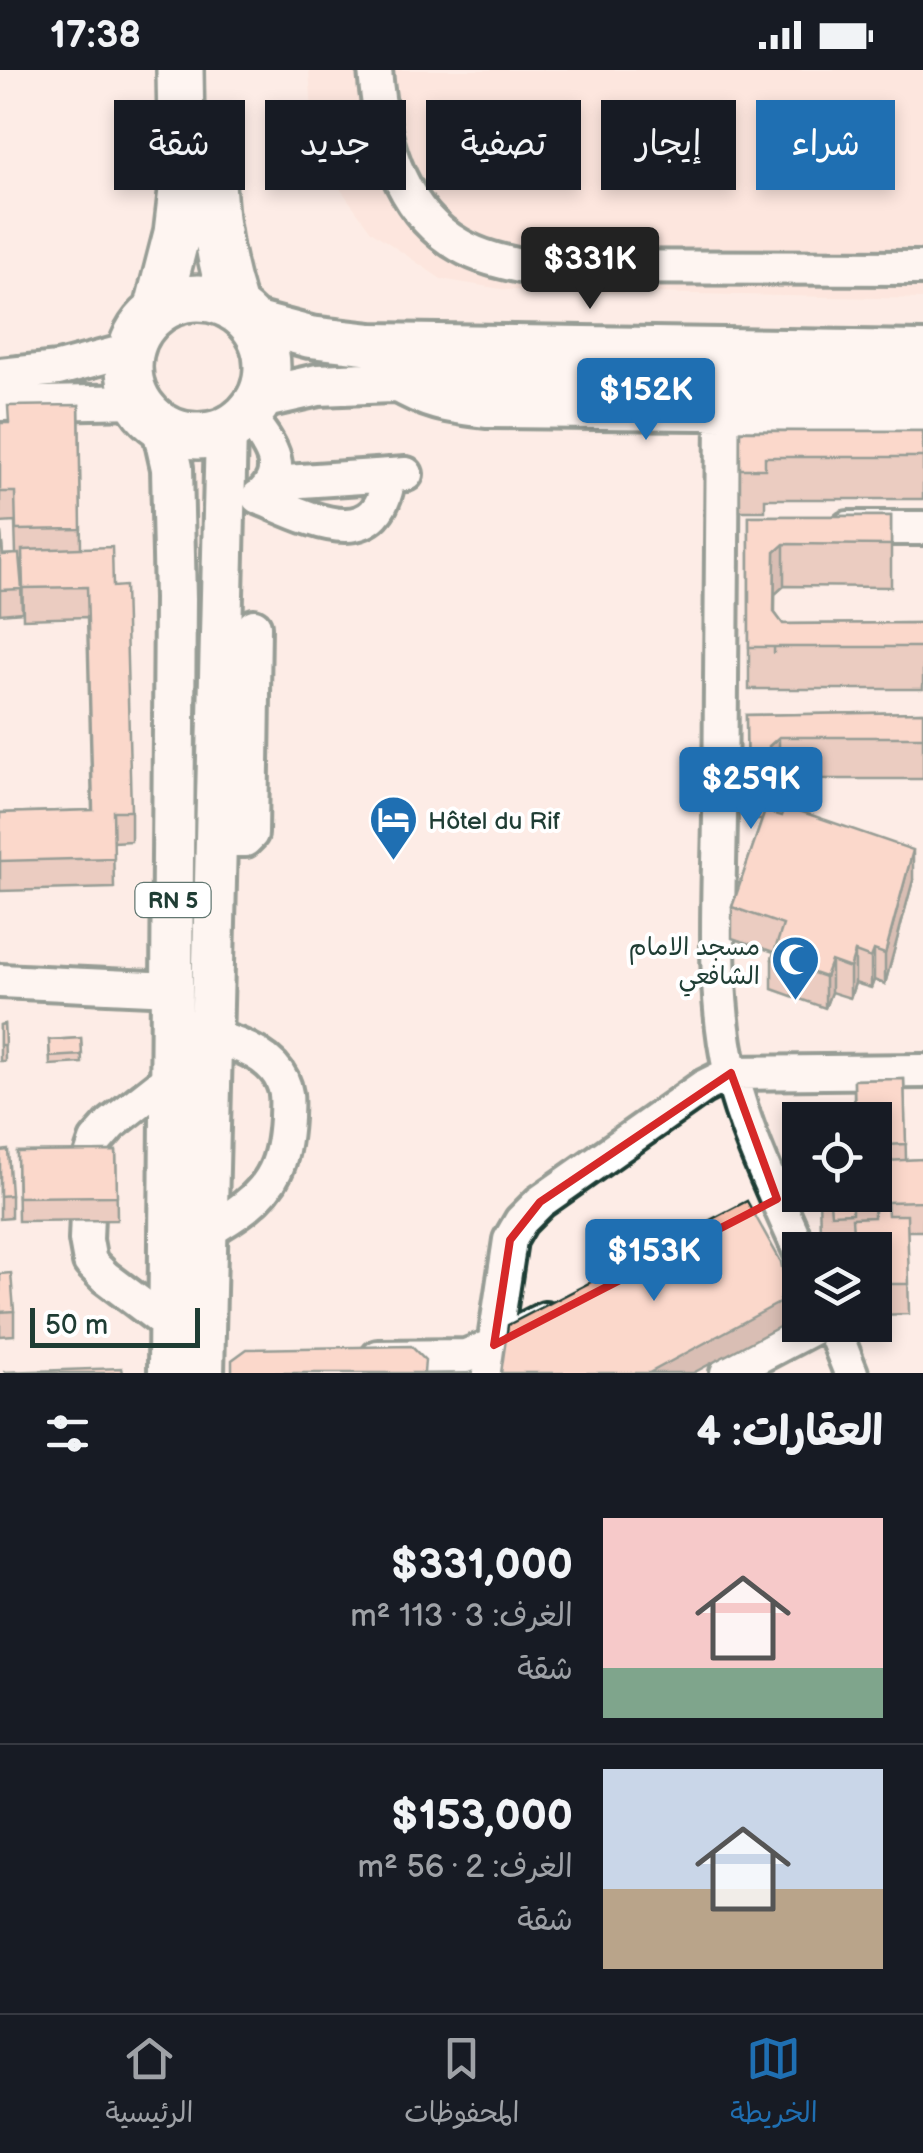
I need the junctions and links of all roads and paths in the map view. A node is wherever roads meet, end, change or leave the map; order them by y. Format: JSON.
{"nodes":[{"id":1,"x":180,"y":70,"type":"edge"},
{"id":2,"x":208,"y":70,"type":"edge"},
{"id":3,"x":375,"y":70,"type":"edge"},
{"id":4,"x":923,"y":268,"type":"edge"},
{"id":5,"x":156,"y":311,"type":"junction"},
{"id":6,"x":242,"y":315,"type":"junction"},
{"id":7,"x":130,"y":350,"type":"junction"},
{"id":8,"x":923,"y":352,"type":"edge"},
{"id":9,"x":0,"y":375,"type":"edge"},
{"id":10,"x":391,"y":382,"type":"junction"},
{"id":11,"x":923,"y":383,"type":"edge"},
{"id":12,"x":0,"y":404,"type":"edge"},
{"id":13,"x":723,"y":412,"type":"junction"},
{"id":14,"x":150,"y":414,"type":"junction"},
{"id":15,"x":245,"y":415,"type":"junction"},
{"id":16,"x":923,"y":415,"type":"edge"},
{"id":17,"x":251,"y":497,"type":"junction"},
{"id":18,"x":722,"y":528,"type":"junction"},
{"id":19,"x":758,"y":528,"type":"edge"},
{"id":20,"x":814,"y":528,"type":"edge"},
{"id":21,"x":923,"y":528,"type":"edge"},
{"id":22,"x":254,"y":626,"type":"dead end"},
{"id":23,"x":720,"y":718,"type":"junction"},
{"id":24,"x":757,"y":718,"type":"edge"},
{"id":25,"x":215,"y":840,"type":"junction"},
{"id":26,"x":0,"y":981,"type":"edge"},
{"id":27,"x":172,"y":989,"type":"junction"},
{"id":28,"x":211,"y":1036,"type":"junction"},
{"id":29,"x":923,"y":1071,"type":"edge"},
{"id":30,"x":731,"y":1072,"type":"junction"},
{"id":31,"x":172,"y":1076,"type":"junction"},
{"id":32,"x":777,"y":1199,"type":"junction"},
{"id":33,"x":742,"y":1217,"type":"edge"},
{"id":34,"x":206,"y":1232,"type":"junction"},
{"id":35,"x":792,"y":1232,"type":"edge"},
{"id":36,"x":565,"y":1308,"type":"edge"},
{"id":37,"x":170,"y":1326,"type":"junction"},
{"id":38,"x":786,"y":1342,"type":"edge"},
{"id":39,"x":839,"y":1342,"type":"edge"},
{"id":40,"x":354,"y":1358,"type":"edge"},
{"id":41,"x":492,"y":1359,"type":"edge"},
{"id":42,"x":204,"y":1366,"type":"edge"},
{"id":43,"x":727,"y":1373,"type":"edge"},
{"id":44,"x":851,"y":1373,"type":"edge"}],
"edges":[{"from":1,"to":5,"type":"highway"},
{"from":2,"to":6,"type":"highway"},
{"from":3,"to":4,"type":"street"},
{"from":5,"to":6,"type":"highway"},
{"from":5,"to":7,"type":"highway"},
{"from":6,"to":8,"type":"main road"},
{"from":6,"to":15,"type":"highway"},
{"from":7,"to":9,"type":"street"},
{"from":7,"to":14,"type":"highway"},
{"from":10,"to":11,"type":"main road"},
{"from":10,"to":13,"type":"street"},
{"from":10,"to":15,"type":"main road"},
{"from":12,"to":14,"type":"street"},
{"from":13,"to":16,"type":"street"},
{"from":13,"to":18,"type":"street"},
{"from":14,"to":15,"type":"highway"},
{"from":14,"to":27,"type":"main road","number":"RN 5"},
{"from":15,"to":17,"type":"main road","number":"RN 5"},
{"from":15,"to":17,"type":"street"},
{"from":17,"to":17,"type":"street"},
{"from":17,"to":25,"type":"main road","number":"RN 5"},
{"from":18,"to":19,"type":"street"},
{"from":18,"to":23,"type":"street"},
{"from":20,"to":21,"type":"street"},
{"from":22,"to":25,"type":"street"},
{"from":23,"to":24,"type":"street"},
{"from":23,"to":30,"type":"street"},
{"from":25,"to":28,"type":"main road","number":"RN 5"},
{"from":26,"to":27,"type":"street"},
{"from":27,"to":31,"type":"main road","number":"RN 5"},
{"from":28,"to":34,"type":"main road","number":"RN 5"},
{"from":28,"to":34,"type":"street"},
{"from":29,"to":30,"type":"street"},
{"from":30,"to":32,"type":"street"},
{"from":30,"to":41,"type":"street"},
{"from":31,"to":37,"type":"main road","number":"RN 5"},
{"from":31,"to":37,"type":"street"},
{"from":32,"to":33,"type":"street"},
{"from":32,"to":35,"type":"street"},
{"from":34,"to":42,"type":"main road","number":"RN 5"},
{"from":36,"to":41,"type":"street"},
{"from":37,"to":42,"type":"main road","number":"RN 5"},
{"from":38,"to":43,"type":"street"},
{"from":39,"to":44,"type":"street"},
{"from":40,"to":41,"type":"street"}]}
